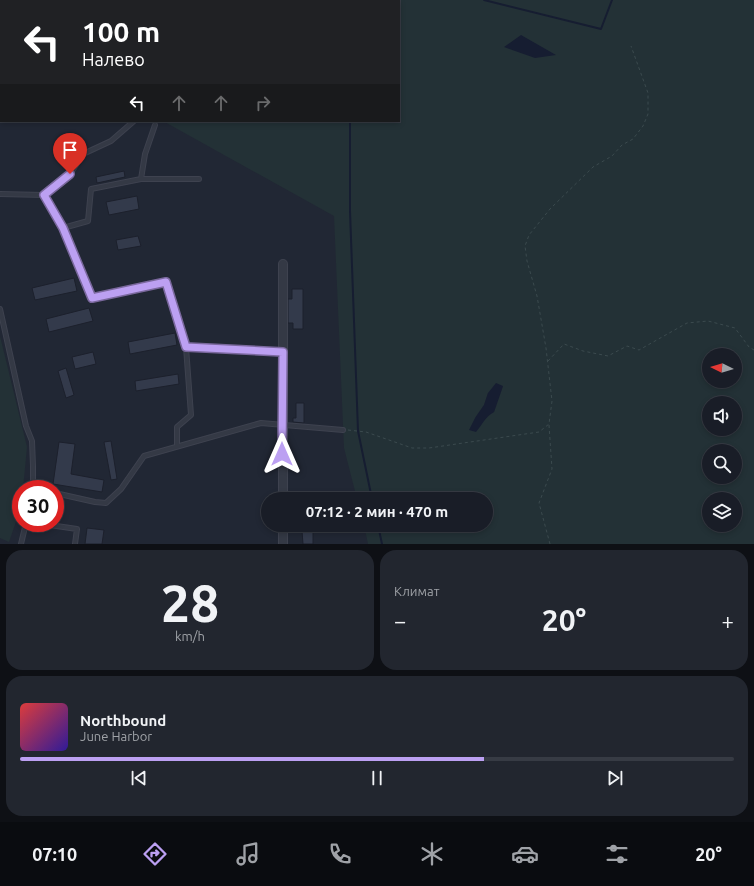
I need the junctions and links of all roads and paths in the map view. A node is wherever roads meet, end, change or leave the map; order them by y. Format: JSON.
{"nodes":[{"id":1,"x":631,"y":46,"type":"dead end"},
{"id":2,"x":133,"y":122,"type":"edge"},
{"id":3,"x":155,"y":125,"type":"dead end"},
{"id":4,"x":141,"y":179,"type":"junction"},
{"id":5,"x":198,"y":179,"type":"dead end"},
{"id":6,"x":0,"y":194,"type":"edge"},
{"id":7,"x":44,"y":195,"type":"junction"},
{"id":8,"x":63,"y":228,"type":"junction"},
{"id":9,"x":283,"y":264,"type":"dead end"},
{"id":10,"x":0,"y":309,"type":"edge"},
{"id":11,"x":186,"y":347,"type":"junction"},
{"id":12,"x":754,"y":350,"type":"edge"},
{"id":13,"x":283,"y":352,"type":"junction"},
{"id":14,"x":548,"y":361,"type":"junction"},
{"id":15,"x":549,"y":424,"type":"junction"},
{"id":16,"x":282,"y":425,"type":"junction"},
{"id":17,"x":343,"y":430,"type":"joint"},
{"id":18,"x":177,"y":446,"type":"junction"},
{"id":19,"x":34,"y":480,"type":"edge"},
{"id":20,"x":283,"y":492,"type":"edge"},
{"id":21,"x":64,"y":495,"type":"edge"},
{"id":22,"x":64,"y":527,"type":"edge"},
{"id":23,"x":24,"y":532,"type":"edge"},
{"id":24,"x":283,"y":532,"type":"edge"},
{"id":25,"x":21,"y":544,"type":"edge"},
{"id":26,"x":75,"y":544,"type":"edge"},
{"id":27,"x":283,"y":544,"type":"edge"},
{"id":28,"x":550,"y":544,"type":"edge"}],
"edges":[{"from":1,"to":14,"type":"path"},
{"from":2,"to":7,"type":"lane"},
{"from":3,"to":4,"type":"lane"},
{"from":4,"to":5,"type":"lane"},
{"from":4,"to":8,"type":"lane"},
{"from":6,"to":7,"type":"lane"},
{"from":7,"to":8,"type":"lane"},
{"from":8,"to":11,"type":"lane"},
{"from":9,"to":13,"type":"street"},
{"from":10,"to":19,"type":"lane"},
{"from":11,"to":13,"type":"lane"},
{"from":11,"to":18,"type":"lane"},
{"from":12,"to":14,"type":"path"},
{"from":13,"to":16,"type":"street"},
{"from":14,"to":15,"type":"path"},
{"from":15,"to":17,"type":"path"},
{"from":15,"to":28,"type":"path"},
{"from":16,"to":17,"type":"lane"},
{"from":16,"to":18,"type":"lane"},
{"from":16,"to":20,"type":"street"},
{"from":18,"to":21,"type":"lane"},
{"from":22,"to":26,"type":"lane"},
{"from":23,"to":25,"type":"lane"},
{"from":24,"to":27,"type":"street"}]}
